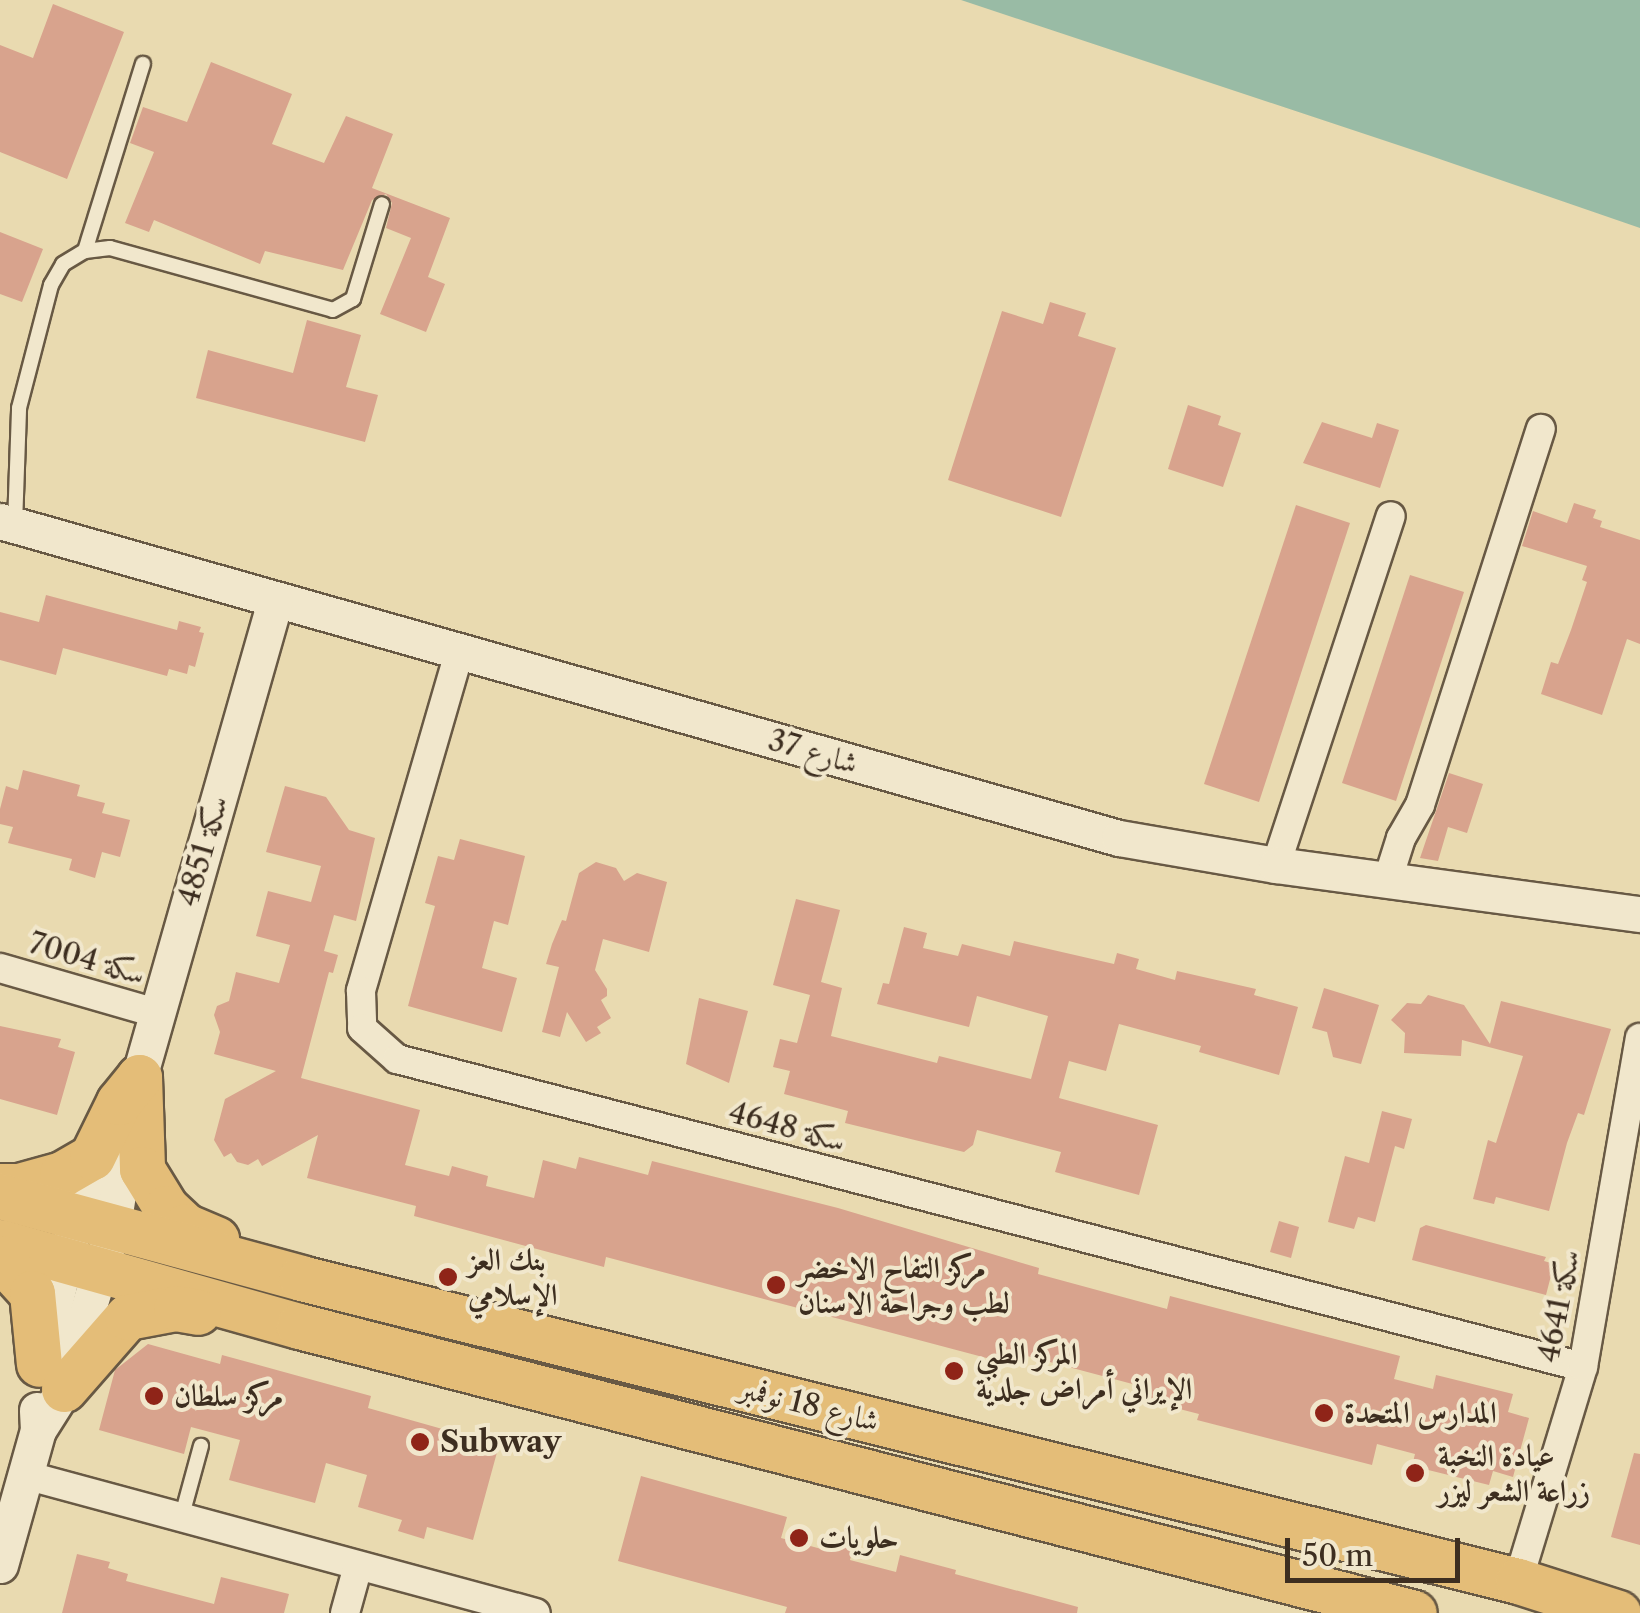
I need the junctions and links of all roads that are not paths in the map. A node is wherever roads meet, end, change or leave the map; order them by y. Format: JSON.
{"nodes":[{"id":1,"x":143,"y":64,"type":"dead end"},
{"id":2,"x":382,"y":204,"type":"dead end"},
{"id":3,"x":85,"y":251,"type":"junction"},
{"id":4,"x":1541,"y":429,"type":"dead end"},
{"id":5,"x":1391,"y":516,"type":"dead end"},
{"id":6,"x":7,"y":523,"type":"edge"},
{"id":7,"x":275,"y":601,"type":"junction"},
{"id":8,"x":459,"y":653,"type":"junction"},
{"id":9,"x":1276,"y":865,"type":"junction"},
{"id":10,"x":1388,"y":879,"type":"junction"},
{"id":11,"x":1640,"y":914,"type":"edge"},
{"id":12,"x":0,"y":968,"type":"edge"},
{"id":13,"x":156,"y":1013,"type":"junction"},
{"id":14,"x":1640,"y":1038,"type":"edge"},
{"id":15,"x":135,"y":1090,"type":"junction"},
{"id":16,"x":0,"y":1186,"type":"edge"},
{"id":17,"x":0,"y":1196,"type":"edge"},
{"id":18,"x":95,"y":1222,"type":"junction"},
{"id":19,"x":0,"y":1242,"type":"edge"},
{"id":20,"x":0,"y":1258,"type":"edge"},
{"id":21,"x":82,"y":1266,"type":"junction"},
{"id":22,"x":300,"y":1278,"type":"junction"},
{"id":23,"x":299,"y":1326,"type":"junction"},
{"id":24,"x":1582,"y":1367,"type":"junction"},
{"id":25,"x":51,"y":1376,"type":"junction"},
{"id":26,"x":201,"y":1446,"type":"dead end"},
{"id":27,"x":26,"y":1475,"type":"junction"},
{"id":28,"x":181,"y":1519,"type":"junction"},
{"id":29,"x":0,"y":1564,"type":"edge"},
{"id":30,"x":358,"y":1566,"type":"junction"},
{"id":31,"x":1518,"y":1581,"type":"junction"},
{"id":32,"x":346,"y":1613,"type":"edge"},
{"id":33,"x":536,"y":1613,"type":"edge"},
{"id":34,"x":1414,"y":1613,"type":"edge"},
{"id":35,"x":1618,"y":1613,"type":"edge"}],
"edges":[{"from":1,"to":3,"type":"lane"},
{"from":2,"to":3,"type":"lane"},
{"from":3,"to":6,"type":"lane"},
{"from":4,"to":10,"type":"street"},
{"from":5,"to":9,"type":"street"},
{"from":6,"to":7,"type":"street","name":"شارع 37"},
{"from":7,"to":8,"type":"street","name":"شارع 37"},
{"from":7,"to":13,"type":"street","name":"سكة 4851"},
{"from":8,"to":9,"type":"street","name":"شارع 37"},
{"from":8,"to":24,"type":"street","name":"سكة 4648"},
{"from":9,"to":10,"type":"street","name":"شارع 37"},
{"from":10,"to":11,"type":"street","name":"شارع 37"},
{"from":12,"to":13,"type":"street","name":"سكة 7004"},
{"from":13,"to":15,"type":"street","name":"سكة 4851"},
{"from":14,"to":24,"type":"street","name":"سكة 4641"},
{"from":15,"to":16,"type":"main road"},
{"from":15,"to":18,"type":"street","name":"سكة 4851"},
{"from":15,"to":22,"type":"main road"},
{"from":17,"to":18,"type":"main road","name":"شارع 18 نوفمبر"},
{"from":18,"to":21,"type":"street","name":"سكة 4851"},
{"from":18,"to":22,"type":"main road","name":"شارع 18 نوفمبر"},
{"from":19,"to":21,"type":"main road","name":"شارع 18 نوفمبر"},
{"from":20,"to":25,"type":"main road"},
{"from":21,"to":23,"type":"main road","name":"شارع 18 نوفمبر"},
{"from":21,"to":25,"type":"street","name":"سكة 4851"},
{"from":22,"to":31,"type":"main road","name":"شارع 18 نوفمبر"},
{"from":23,"to":25,"type":"main road"},
{"from":23,"to":34,"type":"main road","name":"شارع 18 نوفمبر"},
{"from":24,"to":31,"type":"street","name":"سكة 4641"},
{"from":25,"to":27,"type":"street","name":"سكة 4851"},
{"from":26,"to":28,"type":"lane"},
{"from":27,"to":28,"type":"street"},
{"from":27,"to":29,"type":"street","name":"سكة 4851"},
{"from":28,"to":30,"type":"street"},
{"from":30,"to":32,"type":"street"},
{"from":30,"to":33,"type":"street"},
{"from":31,"to":35,"type":"main road","name":"شارع 18 نوفمبر"}]}
